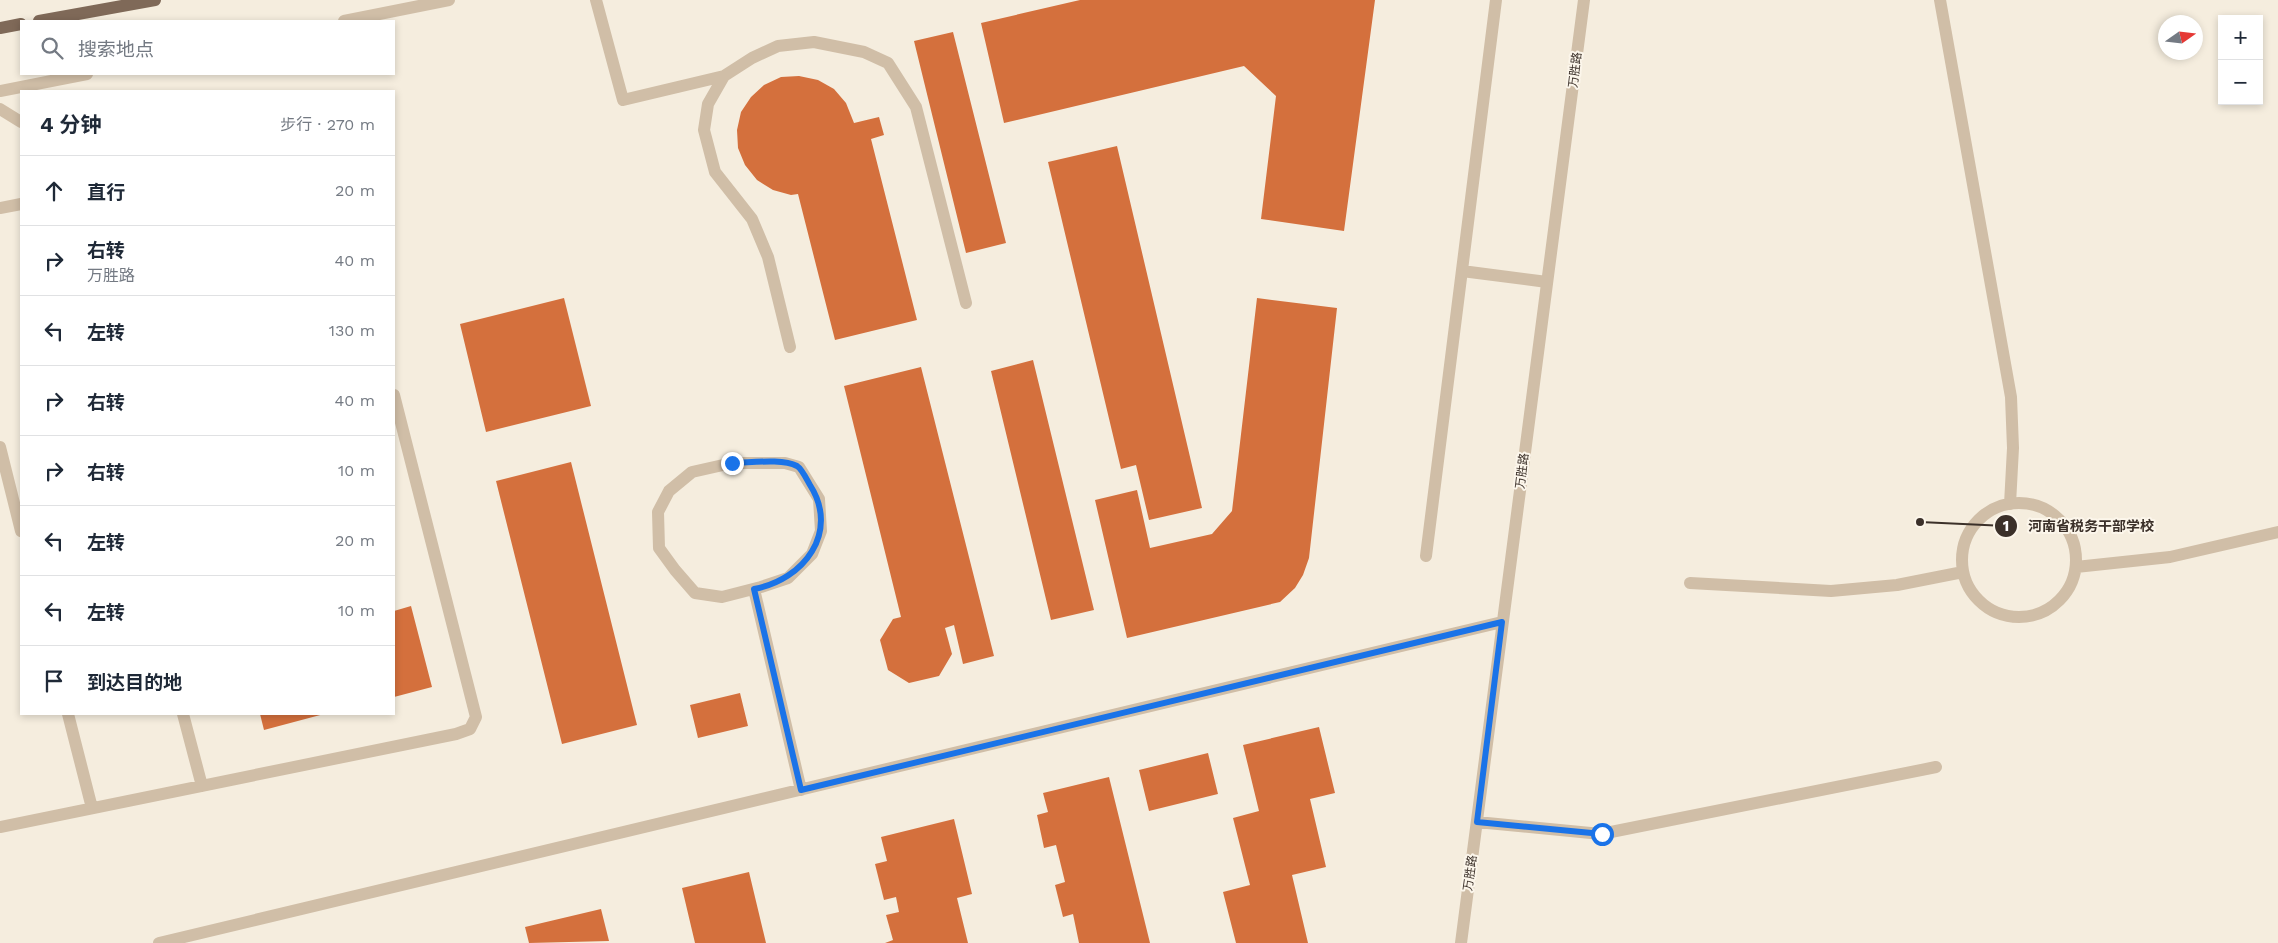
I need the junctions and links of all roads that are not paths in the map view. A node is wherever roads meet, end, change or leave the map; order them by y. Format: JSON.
{"nodes":[{"id":1,"x":155,"y":0,"type":"edge"},
{"id":2,"x":449,"y":0,"type":"edge"},
{"id":3,"x":596,"y":0,"type":"edge"},
{"id":4,"x":1496,"y":0,"type":"edge"},
{"id":5,"x":1584,"y":0,"type":"edge"},
{"id":6,"x":1940,"y":0,"type":"edge"},
{"id":7,"x":44,"y":20,"type":"edge"},
{"id":8,"x":349,"y":20,"type":"edge"},
{"id":9,"x":20,"y":24,"type":"edge"},
{"id":10,"x":0,"y":28,"type":"edge"},
{"id":11,"x":82,"y":75,"type":"edge"},
{"id":12,"x":724,"y":76,"type":"junction"},
{"id":13,"x":0,"y":91,"type":"edge"},
{"id":14,"x":0,"y":109,"type":"edge"},
{"id":15,"x":20,"y":121,"type":"edge"},
{"id":16,"x":20,"y":204,"type":"edge"},
{"id":17,"x":0,"y":208,"type":"edge"},
{"id":18,"x":1462,"y":271,"type":"junction"},
{"id":19,"x":1547,"y":282,"type":"junction"},
{"id":20,"x":966,"y":303,"type":"dead end"},
{"id":21,"x":790,"y":347,"type":"dead end"},
{"id":22,"x":395,"y":399,"type":"edge"},
{"id":23,"x":0,"y":447,"type":"edge"},
{"id":24,"x":2010,"y":504,"type":"junction"},
{"id":25,"x":20,"y":526,"type":"edge"},
{"id":26,"x":2278,"y":532,"type":"edge"},
{"id":27,"x":1426,"y":556,"type":"dead end"},
{"id":28,"x":2076,"y":568,"type":"junction"},
{"id":29,"x":1963,"y":572,"type":"junction"},
{"id":30,"x":1690,"y":583,"type":"dead end"},
{"id":31,"x":754,"y":589,"type":"junction"},
{"id":32,"x":1502,"y":622,"type":"junction"},
{"id":33,"x":68,"y":715,"type":"edge"},
{"id":34,"x":183,"y":715,"type":"edge"},
{"id":35,"x":1936,"y":767,"type":"dead end"},
{"id":36,"x":202,"y":786,"type":"junction"},
{"id":37,"x":801,"y":790,"type":"junction"},
{"id":38,"x":92,"y":808,"type":"junction"},
{"id":39,"x":1477,"y":822,"type":"junction"},
{"id":40,"x":0,"y":827,"type":"edge"},
{"id":41,"x":160,"y":943,"type":"edge"},
{"id":42,"x":1460,"y":943,"type":"edge"}],
"edges":[{"from":1,"to":7,"type":"main road"},
{"from":2,"to":8,"type":"street"},
{"from":3,"to":12,"type":"street"},
{"from":4,"to":18,"type":"street"},
{"from":5,"to":19,"type":"street","name":"万胜路"},
{"from":6,"to":24,"type":"street"},
{"from":9,"to":10,"type":"main road"},
{"from":11,"to":13,"type":"street"},
{"from":12,"to":20,"type":"street"},
{"from":12,"to":21,"type":"street"},
{"from":14,"to":15,"type":"street"},
{"from":16,"to":17,"type":"street"},
{"from":18,"to":19,"type":"street"},
{"from":18,"to":27,"type":"street"},
{"from":19,"to":32,"type":"street","name":"万胜路"},
{"from":22,"to":36,"type":"street"},
{"from":23,"to":25,"type":"street"},
{"from":24,"to":28,"type":"street"},
{"from":24,"to":29,"type":"street"},
{"from":26,"to":28,"type":"street"},
{"from":28,"to":29,"type":"street"},
{"from":29,"to":30,"type":"street"},
{"from":31,"to":31,"type":"street"},
{"from":31,"to":37,"type":"street"},
{"from":32,"to":37,"type":"street"},
{"from":32,"to":39,"type":"street","name":"万胜路"},
{"from":33,"to":38,"type":"street"},
{"from":34,"to":36,"type":"street"},
{"from":35,"to":39,"type":"street"},
{"from":36,"to":38,"type":"street"},
{"from":37,"to":41,"type":"street"},
{"from":38,"to":40,"type":"street"},
{"from":39,"to":42,"type":"street","name":"万胜路"}]}
